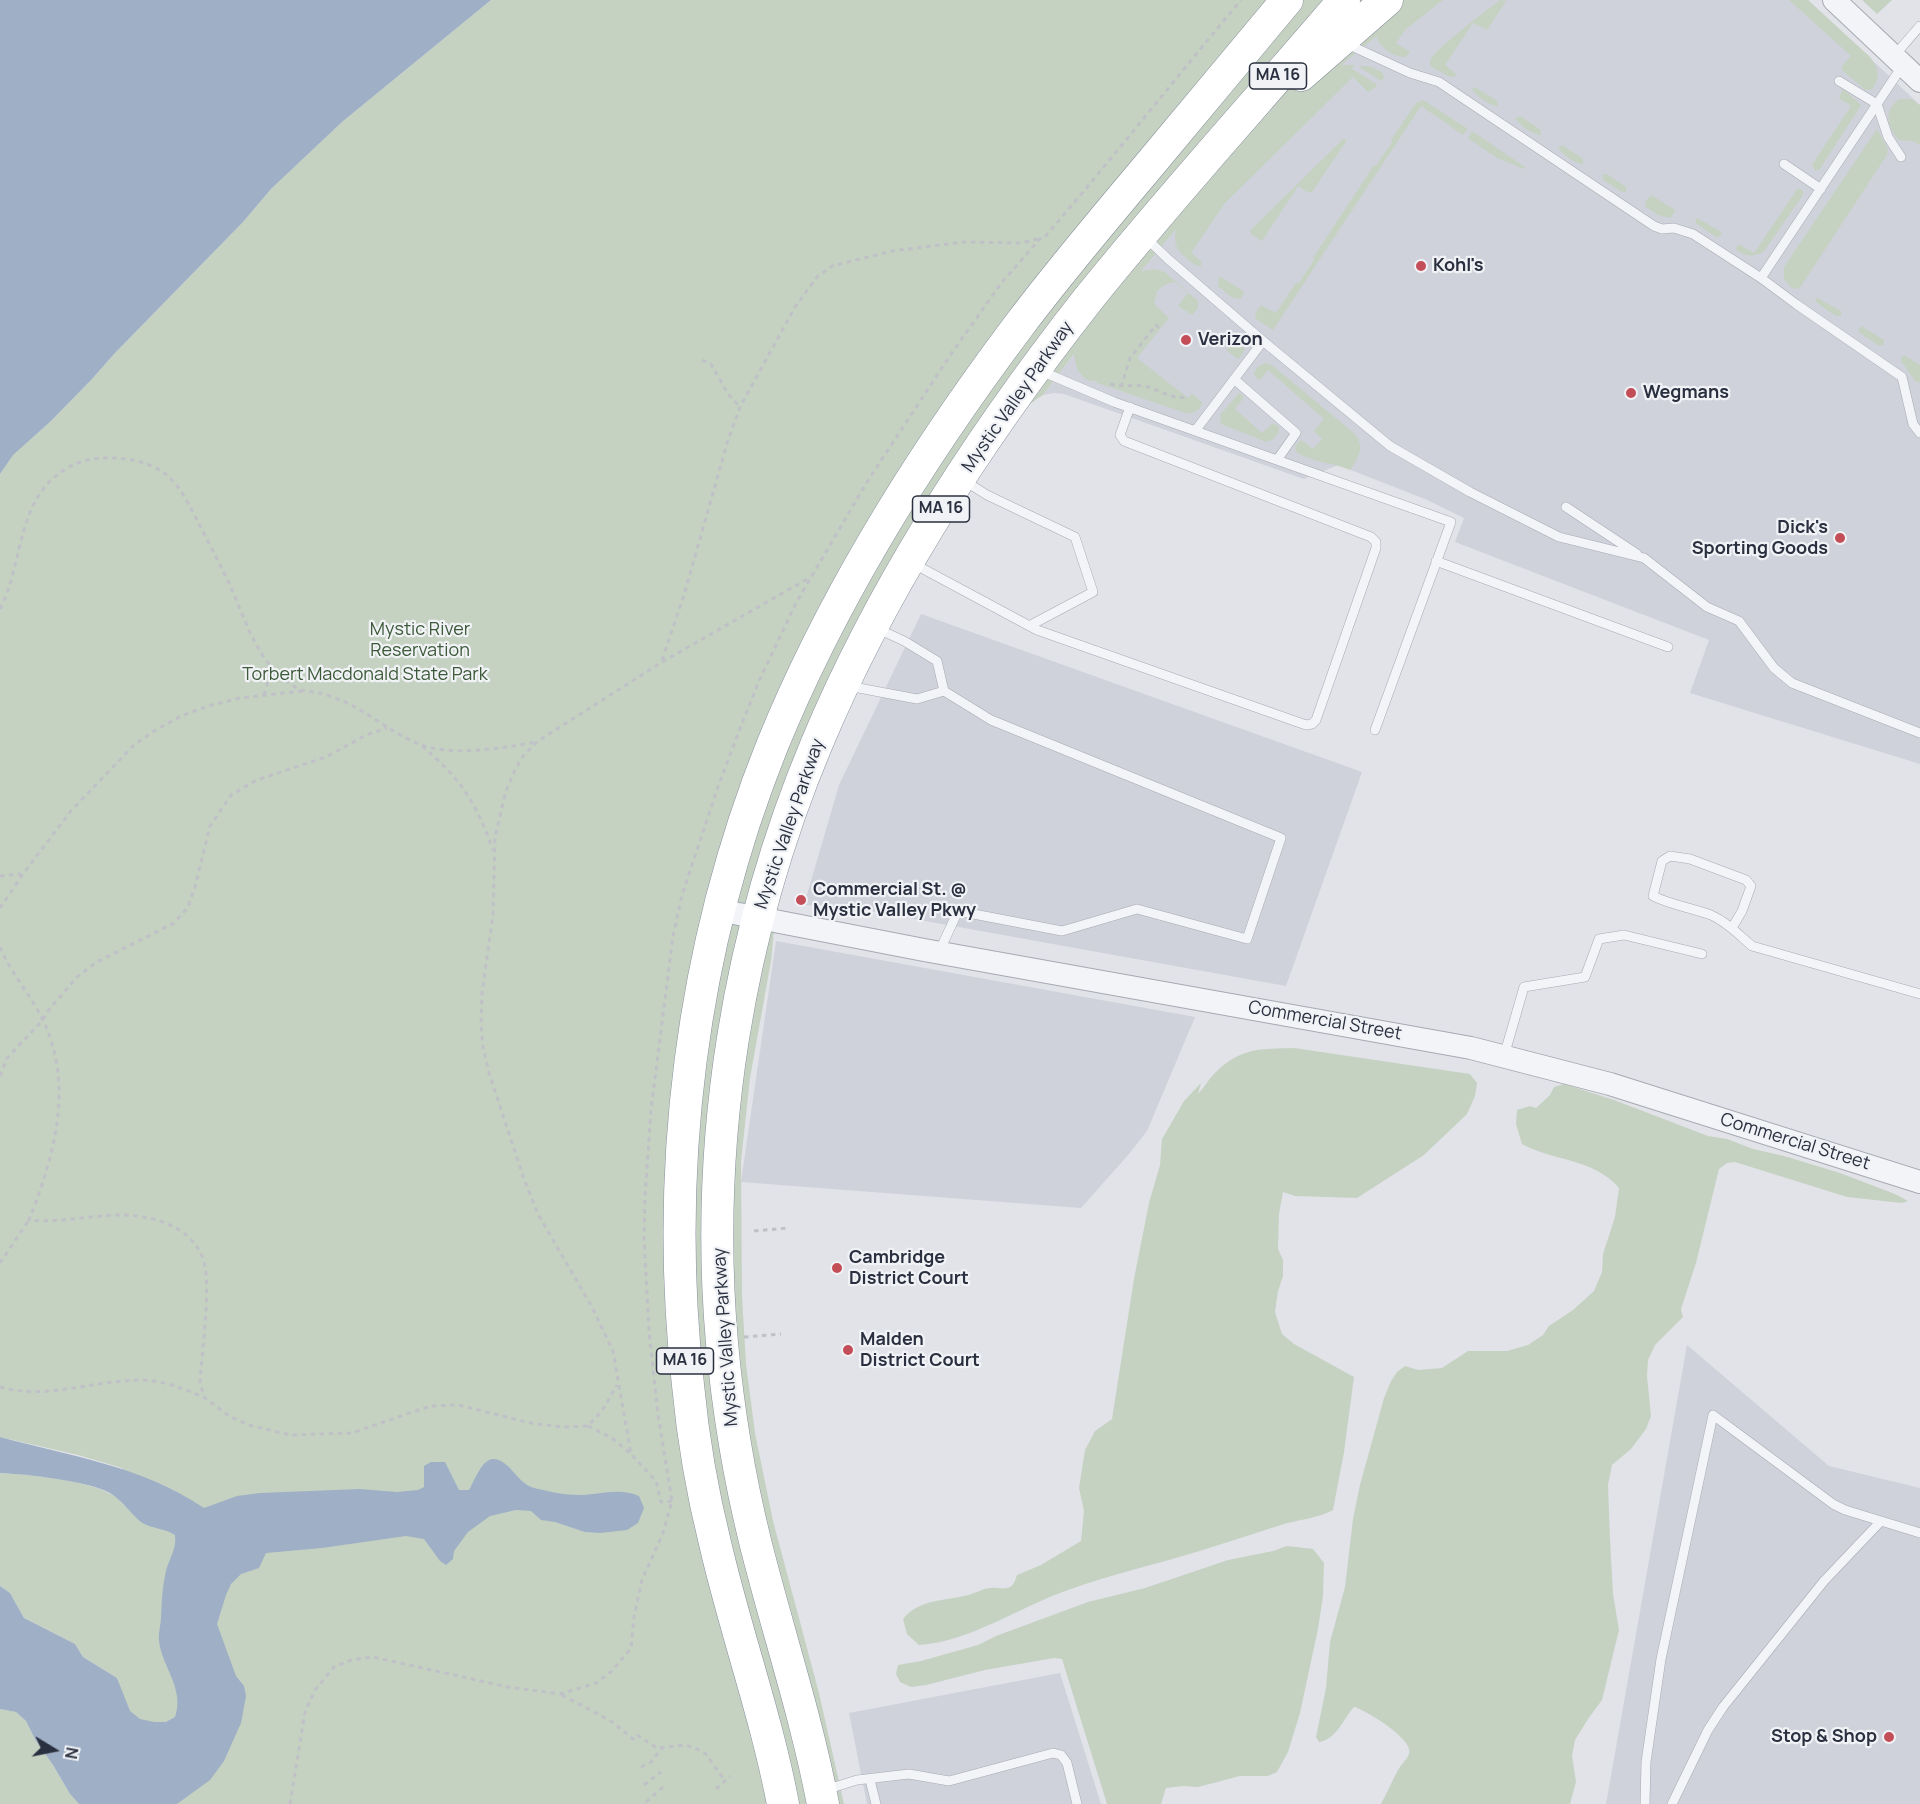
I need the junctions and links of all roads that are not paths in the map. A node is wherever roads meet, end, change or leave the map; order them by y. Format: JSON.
{"nodes":[{"id":1,"x":1287,"y":0,"type":"edge"},
{"id":2,"x":1344,"y":0,"type":"edge"},
{"id":3,"x":1387,"y":0,"type":"edge"},
{"id":4,"x":1834,"y":0,"type":"edge"},
{"id":5,"x":1920,"y":26,"type":"edge"},
{"id":6,"x":1329,"y":36,"type":"junction"},
{"id":7,"x":1899,"y":61,"type":"junction"},
{"id":8,"x":1839,"y":81,"type":"dead end"},
{"id":9,"x":1920,"y":81,"type":"edge"},
{"id":10,"x":1877,"y":104,"type":"junction"},
{"id":11,"x":1901,"y":157,"type":"dead end"},
{"id":12,"x":1784,"y":164,"type":"dead end"},
{"id":13,"x":1821,"y":189,"type":"junction"},
{"id":14,"x":1142,"y":234,"type":"junction"},
{"id":15,"x":1761,"y":278,"type":"junction"},
{"id":16,"x":1263,"y":341,"type":"junction"},
{"id":17,"x":1036,"y":369,"type":"junction"},
{"id":18,"x":1234,"y":379,"type":"junction"},
{"id":19,"x":1130,"y":407,"type":"junction"},
{"id":20,"x":1195,"y":431,"type":"junction"},
{"id":21,"x":1920,"y":433,"type":"edge"},
{"id":22,"x":1277,"y":460,"type":"junction"},
{"id":23,"x":961,"y":478,"type":"junction"},
{"id":24,"x":1566,"y":507,"type":"dead end"},
{"id":25,"x":1644,"y":558,"type":"junction"},
{"id":26,"x":909,"y":561,"type":"junction"},
{"id":27,"x":1436,"y":561,"type":"junction"},
{"id":28,"x":873,"y":626,"type":"junction"},
{"id":29,"x":1029,"y":626,"type":"junction"},
{"id":30,"x":1668,"y":647,"type":"dead end"},
{"id":31,"x":843,"y":685,"type":"junction"},
{"id":32,"x":944,"y":692,"type":"junction"},
{"id":33,"x":1375,"y":730,"type":"dead end"},
{"id":34,"x":1918,"y":730,"type":"edge"},
{"id":35,"x":718,"y":910,"type":"junction"},
{"id":36,"x":758,"y":917,"type":"junction"},
{"id":37,"x":1732,"y":928,"type":"junction"},
{"id":38,"x":939,"y":952,"type":"junction"},
{"id":39,"x":1702,"y":954,"type":"dead end"},
{"id":40,"x":1920,"y":994,"type":"edge"},
{"id":41,"x":1504,"y":1056,"type":"junction"},
{"id":42,"x":1920,"y":1182,"type":"edge"},
{"id":43,"x":1881,"y":1521,"type":"junction"},
{"id":44,"x":1920,"y":1533,"type":"edge"},
{"id":45,"x":870,"y":1780,"type":"junction"},
{"id":46,"x":821,"y":1798,"type":"edge"},
{"id":47,"x":783,"y":1804,"type":"edge"},
{"id":48,"x":876,"y":1804,"type":"edge"},
{"id":49,"x":1077,"y":1804,"type":"edge"},
{"id":50,"x":1645,"y":1804,"type":"edge"},
{"id":51,"x":1672,"y":1804,"type":"edge"}],
"edges":[{"from":1,"to":35,"type":"highway","number":"MA 16"},
{"from":2,"to":6,"type":"highway"},
{"from":3,"to":6,"type":"highway"},
{"from":4,"to":7,"type":"street"},
{"from":5,"to":7,"type":"lane"},
{"from":6,"to":14,"type":"highway","name":"Mystic Valley Parkway","number":"MA 16"},
{"from":6,"to":15,"type":"lane"},
{"from":7,"to":9,"type":"street"},
{"from":7,"to":10,"type":"lane"},
{"from":8,"to":10,"type":"lane"},
{"from":10,"to":11,"type":"lane"},
{"from":10,"to":13,"type":"lane"},
{"from":12,"to":13,"type":"lane"},
{"from":13,"to":15,"type":"lane"},
{"from":14,"to":16,"type":"lane"},
{"from":14,"to":17,"type":"highway","name":"Mystic Valley Parkway","number":"MA 16"},
{"from":15,"to":21,"type":"lane"},
{"from":16,"to":18,"type":"lane"},
{"from":16,"to":25,"type":"lane"},
{"from":17,"to":19,"type":"lane"},
{"from":17,"to":23,"type":"highway","name":"Mystic Valley Parkway","number":"MA 16"},
{"from":18,"to":20,"type":"lane"},
{"from":18,"to":22,"type":"lane"},
{"from":19,"to":20,"type":"lane"},
{"from":19,"to":29,"type":"lane"},
{"from":20,"to":22,"type":"lane"},
{"from":22,"to":27,"type":"lane"},
{"from":23,"to":26,"type":"highway","name":"Mystic Valley Parkway","number":"MA 16"},
{"from":23,"to":29,"type":"lane"},
{"from":24,"to":25,"type":"lane"},
{"from":25,"to":34,"type":"lane"},
{"from":26,"to":28,"type":"highway","name":"Mystic Valley Parkway","number":"MA 16"},
{"from":26,"to":29,"type":"lane"},
{"from":27,"to":30,"type":"lane"},
{"from":27,"to":33,"type":"lane"},
{"from":28,"to":31,"type":"highway","name":"Mystic Valley Parkway","number":"MA 16"},
{"from":28,"to":32,"type":"lane"},
{"from":31,"to":32,"type":"lane"},
{"from":31,"to":36,"type":"highway","name":"Mystic Valley Parkway","number":"MA 16"},
{"from":32,"to":38,"type":"lane"},
{"from":35,"to":36,"type":"street","name":"Commercial Street"},
{"from":35,"to":47,"type":"highway","number":"MA 16"},
{"from":36,"to":38,"type":"street","name":"Commercial Street"},
{"from":36,"to":46,"type":"highway","name":"Mystic Valley Parkway","number":"MA 16"},
{"from":37,"to":37,"type":"lane"},
{"from":37,"to":40,"type":"lane"},
{"from":38,"to":41,"type":"street","name":"Commercial Street"},
{"from":39,"to":41,"type":"lane"},
{"from":41,"to":42,"type":"street","name":"Commercial Street"},
{"from":43,"to":44,"type":"lane"},
{"from":43,"to":50,"type":"lane"},
{"from":43,"to":51,"type":"lane"},
{"from":45,"to":46,"type":"lane"},
{"from":45,"to":48,"type":"lane"},
{"from":45,"to":49,"type":"lane"}]}
